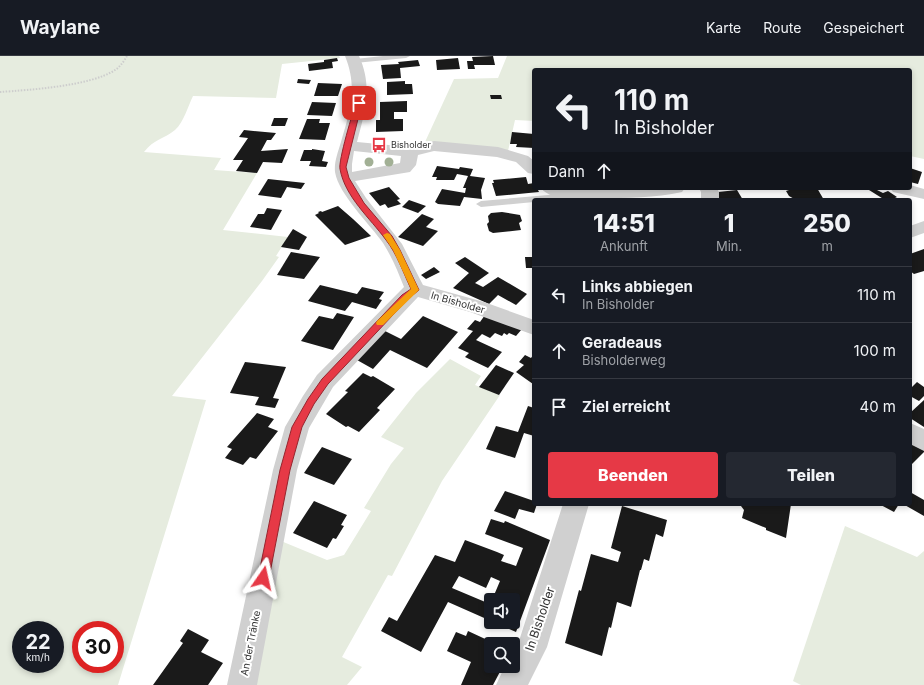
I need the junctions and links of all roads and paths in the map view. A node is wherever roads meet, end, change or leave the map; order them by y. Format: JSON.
{"nodes":[{"id":1,"x":127,"y":56,"type":"edge"},
{"id":2,"x":406,"y":56,"type":"edge"},
{"id":3,"x":354,"y":58,"type":"edge"},
{"id":4,"x":0,"y":92,"type":"edge"},
{"id":5,"x":348,"y":146,"type":"junction"},
{"id":6,"x":410,"y":152,"type":"junction"},
{"id":7,"x":532,"y":167,"type":"edge"},
{"id":8,"x":345,"y":178,"type":"junction"},
{"id":9,"x":554,"y":190,"type":"edge"},
{"id":10,"x":660,"y":190,"type":"edge"},
{"id":11,"x":907,"y":190,"type":"edge"},
{"id":12,"x":567,"y":194,"type":"junction"},
{"id":13,"x":924,"y":194,"type":"edge"},
{"id":14,"x":548,"y":198,"type":"edge"},
{"id":15,"x":532,"y":199,"type":"edge"},
{"id":16,"x":481,"y":204,"type":"dead end"},
{"id":17,"x":924,"y":227,"type":"edge"},
{"id":18,"x":912,"y":231,"type":"edge"},
{"id":19,"x":415,"y":290,"type":"junction"},
{"id":20,"x":532,"y":327,"type":"edge"},
{"id":21,"x":912,"y":433,"type":"edge"},
{"id":22,"x":924,"y":441,"type":"edge"},
{"id":23,"x":575,"y":506,"type":"edge"},
{"id":24,"x":242,"y":685,"type":"edge"},
{"id":25,"x":511,"y":685,"type":"edge"}],
"edges":[{"from":1,"to":4,"type":"path"},
{"from":2,"to":3,"type":"lane"},
{"from":3,"to":5,"type":"street"},
{"from":5,"to":6,"type":"street"},
{"from":5,"to":8,"type":"street"},
{"from":6,"to":7,"type":"street"},
{"from":6,"to":8,"type":"street"},
{"from":8,"to":19,"type":"street"},
{"from":9,"to":12,"type":"street"},
{"from":10,"to":12,"type":"street"},
{"from":11,"to":13,"type":"street"},
{"from":12,"to":14,"type":"lane"},
{"from":15,"to":16,"type":"lane"},
{"from":17,"to":18,"type":"street"},
{"from":19,"to":20,"type":"street","name":"In Bisholder"},
{"from":19,"to":24,"type":"street","name":"An der Tränke"},
{"from":21,"to":22,"type":"street"},
{"from":23,"to":25,"type":"street","name":"In Bisholder"}]}
